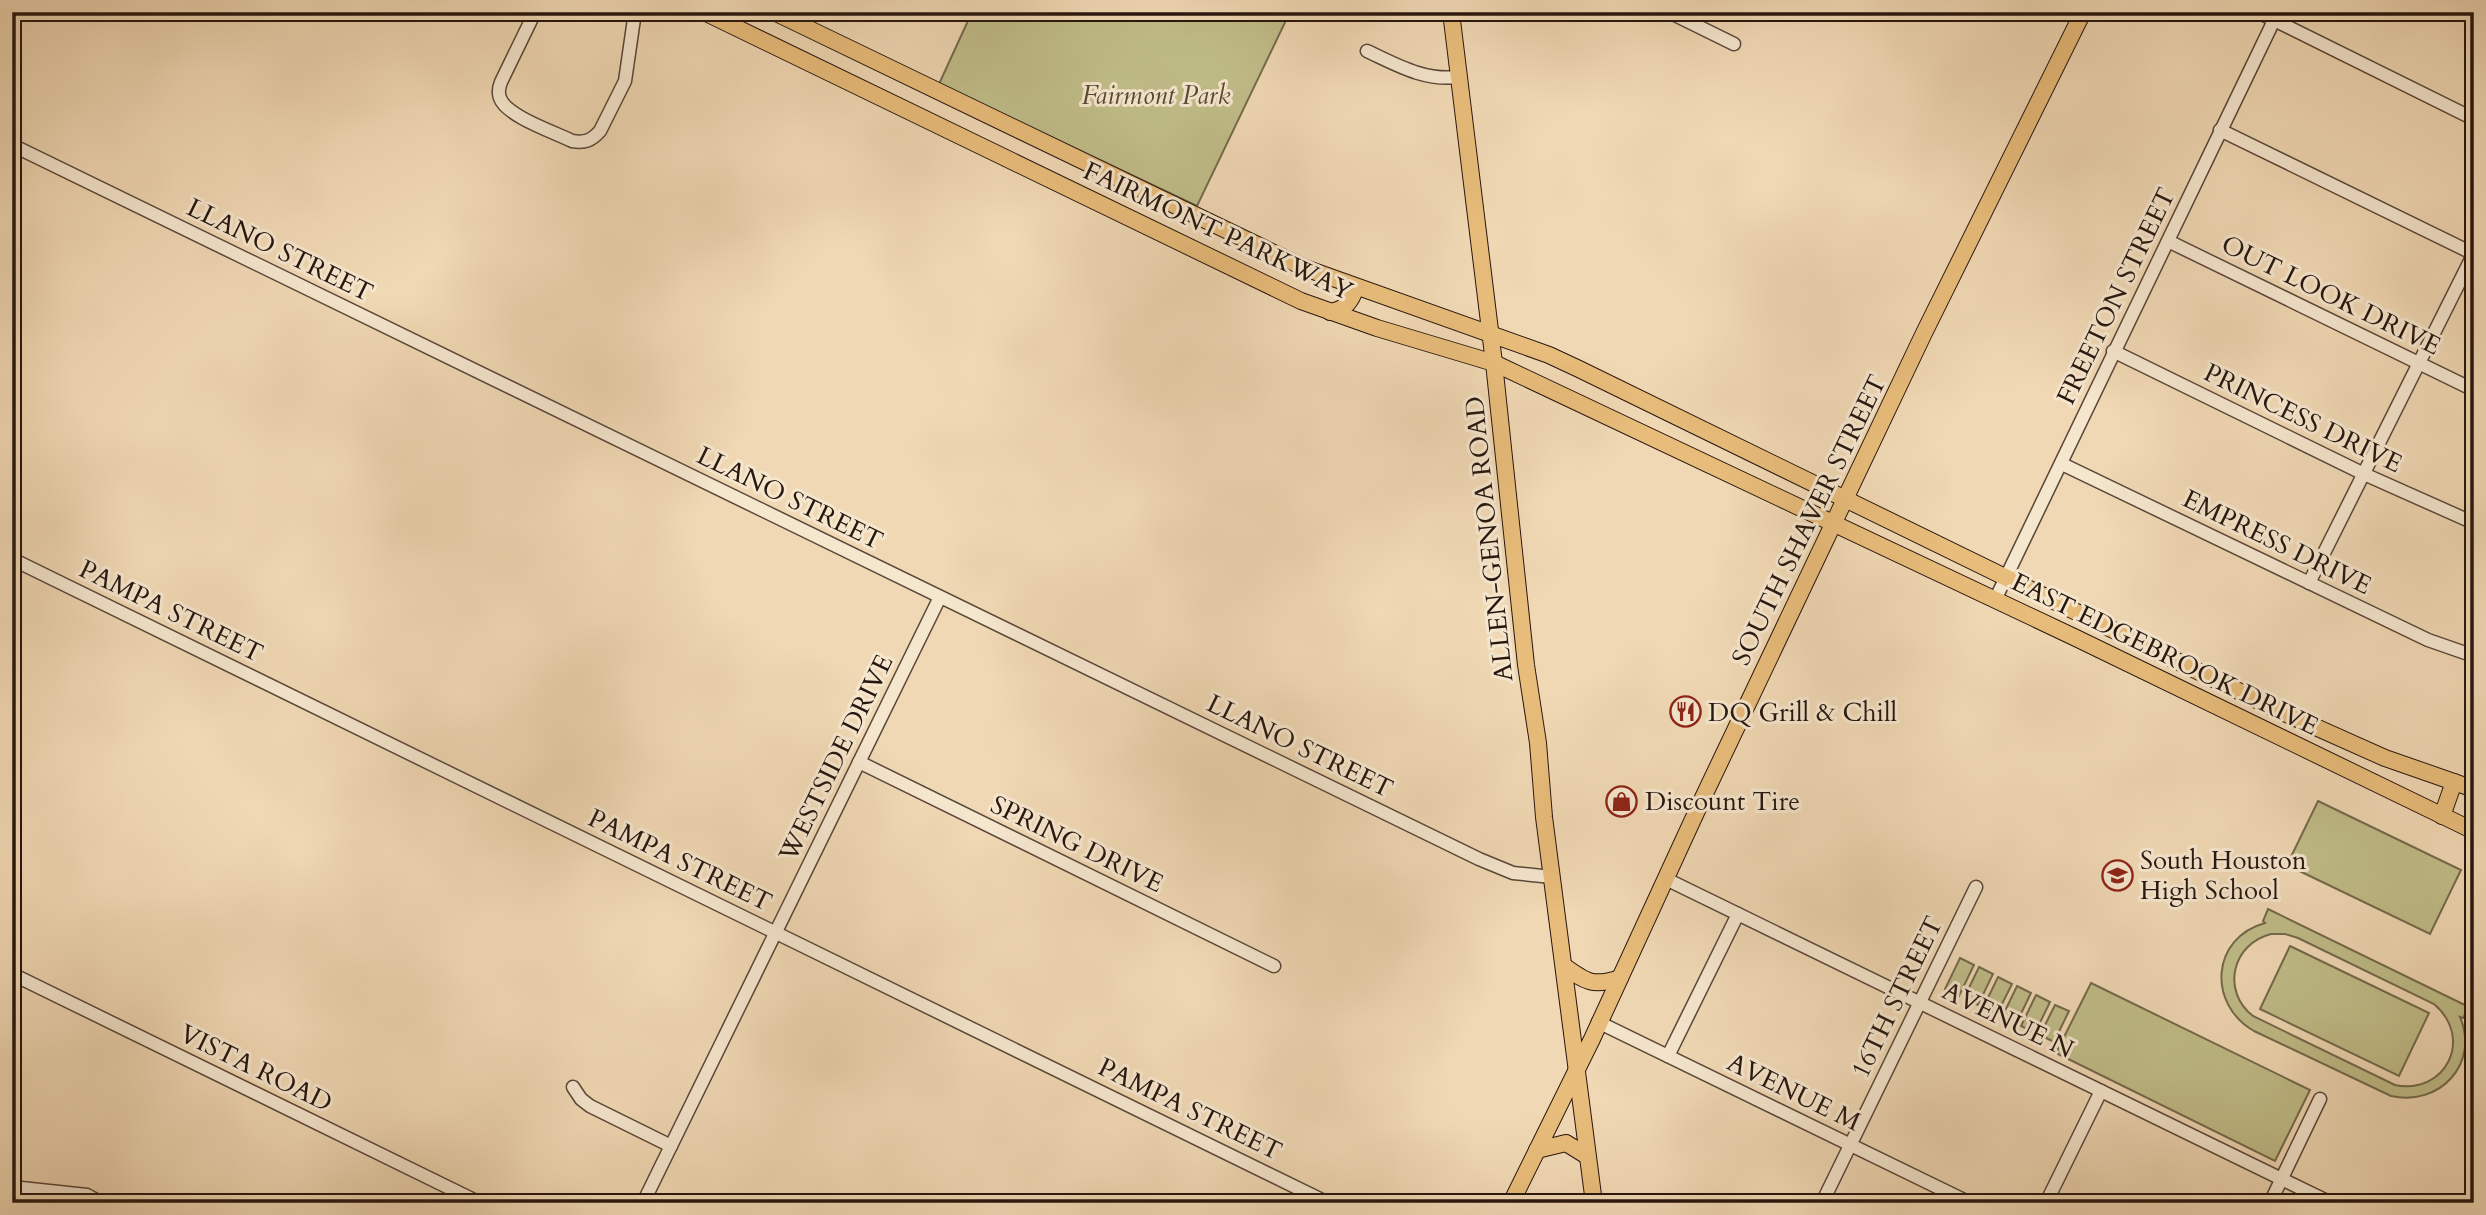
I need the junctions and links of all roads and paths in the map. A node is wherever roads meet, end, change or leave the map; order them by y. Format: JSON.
{"nodes":[{"id":1,"x":536,"y":12,"type":"edge"},
{"id":2,"x":635,"y":12,"type":"edge"},
{"id":3,"x":704,"y":12,"type":"edge"},
{"id":4,"x":774,"y":12,"type":"edge"},
{"id":5,"x":1451,"y":12,"type":"edge"},
{"id":6,"x":1669,"y":12,"type":"edge"},
{"id":7,"x":2083,"y":12,"type":"edge"},
{"id":8,"x":2259,"y":12,"type":"edge"},
{"id":9,"x":2276,"y":16,"type":"edge"},
{"id":10,"x":1734,"y":44,"type":"dead end"},
{"id":11,"x":1367,"y":51,"type":"dead end"},
{"id":12,"x":1458,"y":77,"type":"junction"},
{"id":13,"x":919,"y":83,"type":"junction"},
{"id":14,"x":906,"y":110,"type":"junction"},
{"id":15,"x":2474,"y":119,"type":"edge"},
{"id":16,"x":2220,"y":130,"type":"junction"},
{"id":17,"x":12,"y":145,"type":"edge"},
{"id":18,"x":1072,"y":158,"type":"junction"},
{"id":19,"x":1060,"y":184,"type":"junction"},
{"id":20,"x":2168,"y":241,"type":"junction"},
{"id":21,"x":2474,"y":254,"type":"edge"},
{"id":22,"x":1356,"y":287,"type":"junction"},
{"id":23,"x":1330,"y":312,"type":"junction"},
{"id":24,"x":1490,"y":333,"type":"junction"},
{"id":25,"x":2113,"y":351,"type":"junction"},
{"id":26,"x":1494,"y":363,"type":"junction"},
{"id":27,"x":2418,"y":364,"type":"junction"},
{"id":28,"x":2474,"y":390,"type":"edge"},
{"id":29,"x":1643,"y":400,"type":"junction"},
{"id":30,"x":1631,"y":427,"type":"junction"},
{"id":31,"x":2062,"y":464,"type":"junction"},
{"id":32,"x":2364,"y":474,"type":"junction"},
{"id":33,"x":1846,"y":499,"type":"junction"},
{"id":34,"x":1835,"y":523,"type":"junction"},
{"id":35,"x":2474,"y":523,"type":"edge"},
{"id":36,"x":1957,"y":552,"type":"junction"},
{"id":37,"x":12,"y":559,"type":"edge"},
{"id":38,"x":1921,"y":565,"type":"junction"},
{"id":39,"x":2006,"y":576,"type":"junction"},
{"id":40,"x":2309,"y":583,"type":"junction"},
{"id":41,"x":940,"y":597,"type":"junction"},
{"id":42,"x":1996,"y":600,"type":"junction"},
{"id":43,"x":2142,"y":643,"type":"junction"},
{"id":44,"x":2474,"y":656,"type":"edge"},
{"id":45,"x":2132,"y":664,"type":"junction"},
{"id":46,"x":2273,"y":708,"type":"junction"},
{"id":47,"x":2264,"y":728,"type":"junction"},
{"id":48,"x":859,"y":762,"type":"junction"},
{"id":49,"x":2454,"y":782,"type":"junction"},
{"id":50,"x":2474,"y":789,"type":"edge"},
{"id":51,"x":2442,"y":816,"type":"junction"},
{"id":52,"x":2474,"y":831,"type":"edge"},
{"id":53,"x":1552,"y":877,"type":"junction"},
{"id":54,"x":1665,"y":879,"type":"junction"},
{"id":55,"x":1976,"y":887,"type":"dead end"},
{"id":56,"x":1738,"y":914,"type":"junction"},
{"id":57,"x":776,"y":932,"type":"junction"},
{"id":58,"x":1274,"y":966,"type":"dead end"},
{"id":59,"x":1564,"y":966,"type":"junction"},
{"id":60,"x":12,"y":974,"type":"edge"},
{"id":61,"x":1620,"y":978,"type":"junction"},
{"id":62,"x":1919,"y":1002,"type":"junction"},
{"id":63,"x":1598,"y":1022,"type":"junction"},
{"id":64,"x":1668,"y":1056,"type":"junction"},
{"id":65,"x":1577,"y":1064,"type":"junction"},
{"id":66,"x":572,"y":1087,"type":"dead end"},
{"id":67,"x":2101,"y":1091,"type":"junction"},
{"id":68,"x":2320,"y":1099,"type":"dead end"},
{"id":69,"x":1850,"y":1145,"type":"junction"},
{"id":70,"x":671,"y":1146,"type":"junction"},
{"id":71,"x":1537,"y":1150,"type":"junction"},
{"id":72,"x":1587,"y":1156,"type":"junction"},
{"id":73,"x":2282,"y":1179,"type":"junction"},
{"id":74,"x":12,"y":1187,"type":"edge"},
{"id":75,"x":98,"y":1202,"type":"edge"},
{"id":76,"x":480,"y":1203,"type":"edge"},
{"id":77,"x":643,"y":1203,"type":"edge"},
{"id":78,"x":1328,"y":1203,"type":"edge"},
{"id":79,"x":1511,"y":1203,"type":"edge"},
{"id":80,"x":1594,"y":1203,"type":"edge"},
{"id":81,"x":1822,"y":1203,"type":"edge"},
{"id":82,"x":1970,"y":1203,"type":"edge"},
{"id":83,"x":2046,"y":1203,"type":"edge"},
{"id":84,"x":2270,"y":1203,"type":"edge"},
{"id":85,"x":2331,"y":1203,"type":"edge"}],
"edges":[{"from":1,"to":2,"type":"street"},
{"from":3,"to":14,"type":"main road","name":"FAIRMONT PARKWAY"},
{"from":4,"to":13,"type":"main road","name":"FAIRMONT PARKWAY"},
{"from":5,"to":12,"type":"main road","name":"ALLEN-GENOA ROAD"},
{"from":6,"to":10,"type":"street"},
{"from":7,"to":33,"type":"main road","name":"SOUTH SHAVER STREET"},
{"from":8,"to":9,"type":"street"},
{"from":9,"to":15,"type":"street"},
{"from":9,"to":16,"type":"street","name":"FREETON STREET"},
{"from":11,"to":12,"type":"street"},
{"from":12,"to":24,"type":"main road","name":"ALLEN-GENOA ROAD"},
{"from":13,"to":14,"type":"main road"},
{"from":13,"to":18,"type":"main road","name":"FAIRMONT PARKWAY"},
{"from":14,"to":19,"type":"main road","name":"FAIRMONT PARKWAY"},
{"from":16,"to":20,"type":"street","name":"FREETON STREET"},
{"from":16,"to":21,"type":"street"},
{"from":17,"to":41,"type":"street","name":"LLANO STREET"},
{"from":18,"to":19,"type":"main road"},
{"from":18,"to":22,"type":"main road","name":"FAIRMONT PARKWAY"},
{"from":19,"to":23,"type":"main road","name":"FAIRMONT PARKWAY"},
{"from":20,"to":25,"type":"street","name":"FREETON STREET"},
{"from":20,"to":27,"type":"street","name":"OUT LOOK DRIVE"},
{"from":21,"to":27,"type":"street"},
{"from":22,"to":23,"type":"main road"},
{"from":22,"to":24,"type":"main road","name":"FAIRMONT PARKWAY"},
{"from":23,"to":26,"type":"main road","name":"FAIRMONT PARKWAY"},
{"from":24,"to":26,"type":"main road","name":"ALLEN-GENOA ROAD"},
{"from":24,"to":29,"type":"main road","name":"FAIRMONT PARKWAY"},
{"from":25,"to":31,"type":"street","name":"FREETON STREET"},
{"from":25,"to":32,"type":"street","name":"PRINCESS DRIVE"},
{"from":26,"to":30,"type":"main road","name":"FAIRMONT PARKWAY"},
{"from":26,"to":53,"type":"main road","name":"ALLEN-GENOA ROAD"},
{"from":27,"to":28,"type":"street","name":"OUT LOOK DRIVE"},
{"from":27,"to":32,"type":"street"},
{"from":29,"to":30,"type":"main road"},
{"from":29,"to":33,"type":"main road","name":"FAIRMONT PARKWAY"},
{"from":30,"to":34,"type":"main road","name":"FAIRMONT PARKWAY"},
{"from":31,"to":39,"type":"street","name":"FREETON STREET"},
{"from":31,"to":40,"type":"street","name":"EMPRESS DRIVE"},
{"from":32,"to":35,"type":"street","name":"PRINCESS DRIVE"},
{"from":32,"to":40,"type":"street"},
{"from":33,"to":34,"type":"main road","name":"SOUTH SHAVER STREET"},
{"from":33,"to":36,"type":"main road","name":"EAST EDGEBROOK DRIVE"},
{"from":34,"to":38,"type":"main road","name":"EAST EDGEBROOK DRIVE"},
{"from":34,"to":54,"type":"main road","name":"SOUTH SHAVER STREET"},
{"from":36,"to":38,"type":"main road"},
{"from":36,"to":39,"type":"main road","name":"EAST EDGEBROOK DRIVE"},
{"from":37,"to":57,"type":"street","name":"PAMPA STREET"},
{"from":38,"to":42,"type":"main road","name":"EAST EDGEBROOK DRIVE"},
{"from":39,"to":42,"type":"street","name":"FREETON STREET"},
{"from":39,"to":43,"type":"main road","name":"EAST EDGEBROOK DRIVE"},
{"from":40,"to":44,"type":"street","name":"EMPRESS DRIVE"},
{"from":41,"to":48,"type":"street","name":"WESTSIDE DRIVE"},
{"from":41,"to":53,"type":"street","name":"LLANO STREET"},
{"from":42,"to":45,"type":"main road","name":"EAST EDGEBROOK DRIVE"},
{"from":43,"to":45,"type":"main road"},
{"from":43,"to":46,"type":"main road","name":"EAST EDGEBROOK DRIVE"},
{"from":45,"to":47,"type":"main road","name":"EAST EDGEBROOK DRIVE"},
{"from":46,"to":47,"type":"main road"},
{"from":46,"to":49,"type":"main road","name":"EAST EDGEBROOK DRIVE"},
{"from":47,"to":51,"type":"main road","name":"EAST EDGEBROOK DRIVE"},
{"from":48,"to":57,"type":"street","name":"WESTSIDE DRIVE"},
{"from":48,"to":58,"type":"street","name":"SPRING DRIVE"},
{"from":49,"to":50,"type":"main road","name":"EAST EDGEBROOK DRIVE"},
{"from":49,"to":51,"type":"main road"},
{"from":51,"to":52,"type":"main road","name":"EAST EDGEBROOK DRIVE"},
{"from":53,"to":59,"type":"main road","name":"ALLEN-GENOA ROAD"},
{"from":54,"to":56,"type":"street","name":"AVENUE N"},
{"from":54,"to":61,"type":"main road","name":"SOUTH SHAVER STREET"},
{"from":55,"to":62,"type":"street","name":"16TH STREET"},
{"from":56,"to":62,"type":"street","name":"AVENUE N"},
{"from":56,"to":64,"type":"street"},
{"from":57,"to":70,"type":"street","name":"WESTSIDE DRIVE"},
{"from":57,"to":78,"type":"street","name":"PAMPA STREET"},
{"from":59,"to":61,"type":"main road"},
{"from":59,"to":65,"type":"main road","name":"ALLEN-GENOA ROAD"},
{"from":60,"to":76,"type":"street","name":"VISTA ROAD"},
{"from":61,"to":63,"type":"main road","name":"SOUTH SHAVER STREET"},
{"from":62,"to":67,"type":"street","name":"AVENUE N"},
{"from":62,"to":69,"type":"street","name":"16TH STREET"},
{"from":63,"to":64,"type":"street","name":"AVENUE M"},
{"from":63,"to":65,"type":"main road","name":"SOUTH SHAVER STREET"},
{"from":64,"to":69,"type":"street","name":"AVENUE M"},
{"from":65,"to":71,"type":"main road","name":"SOUTH SHAVER STREET"},
{"from":65,"to":72,"type":"main road","name":"ALLEN-GENOA ROAD"},
{"from":66,"to":70,"type":"street"},
{"from":67,"to":73,"type":"street","name":"AVENUE N"},
{"from":67,"to":83,"type":"street"},
{"from":68,"to":73,"type":"street"},
{"from":69,"to":81,"type":"street","name":"16TH STREET"},
{"from":69,"to":82,"type":"street","name":"AVENUE M"},
{"from":70,"to":77,"type":"street","name":"WESTSIDE DRIVE"},
{"from":71,"to":72,"type":"main road"},
{"from":71,"to":79,"type":"main road","name":"SOUTH SHAVER STREET"},
{"from":72,"to":80,"type":"main road","name":"ALLEN-GENOA ROAD"},
{"from":73,"to":84,"type":"street"},
{"from":73,"to":85,"type":"street","name":"AVENUE N"},
{"from":74,"to":75,"type":"street"}]}
